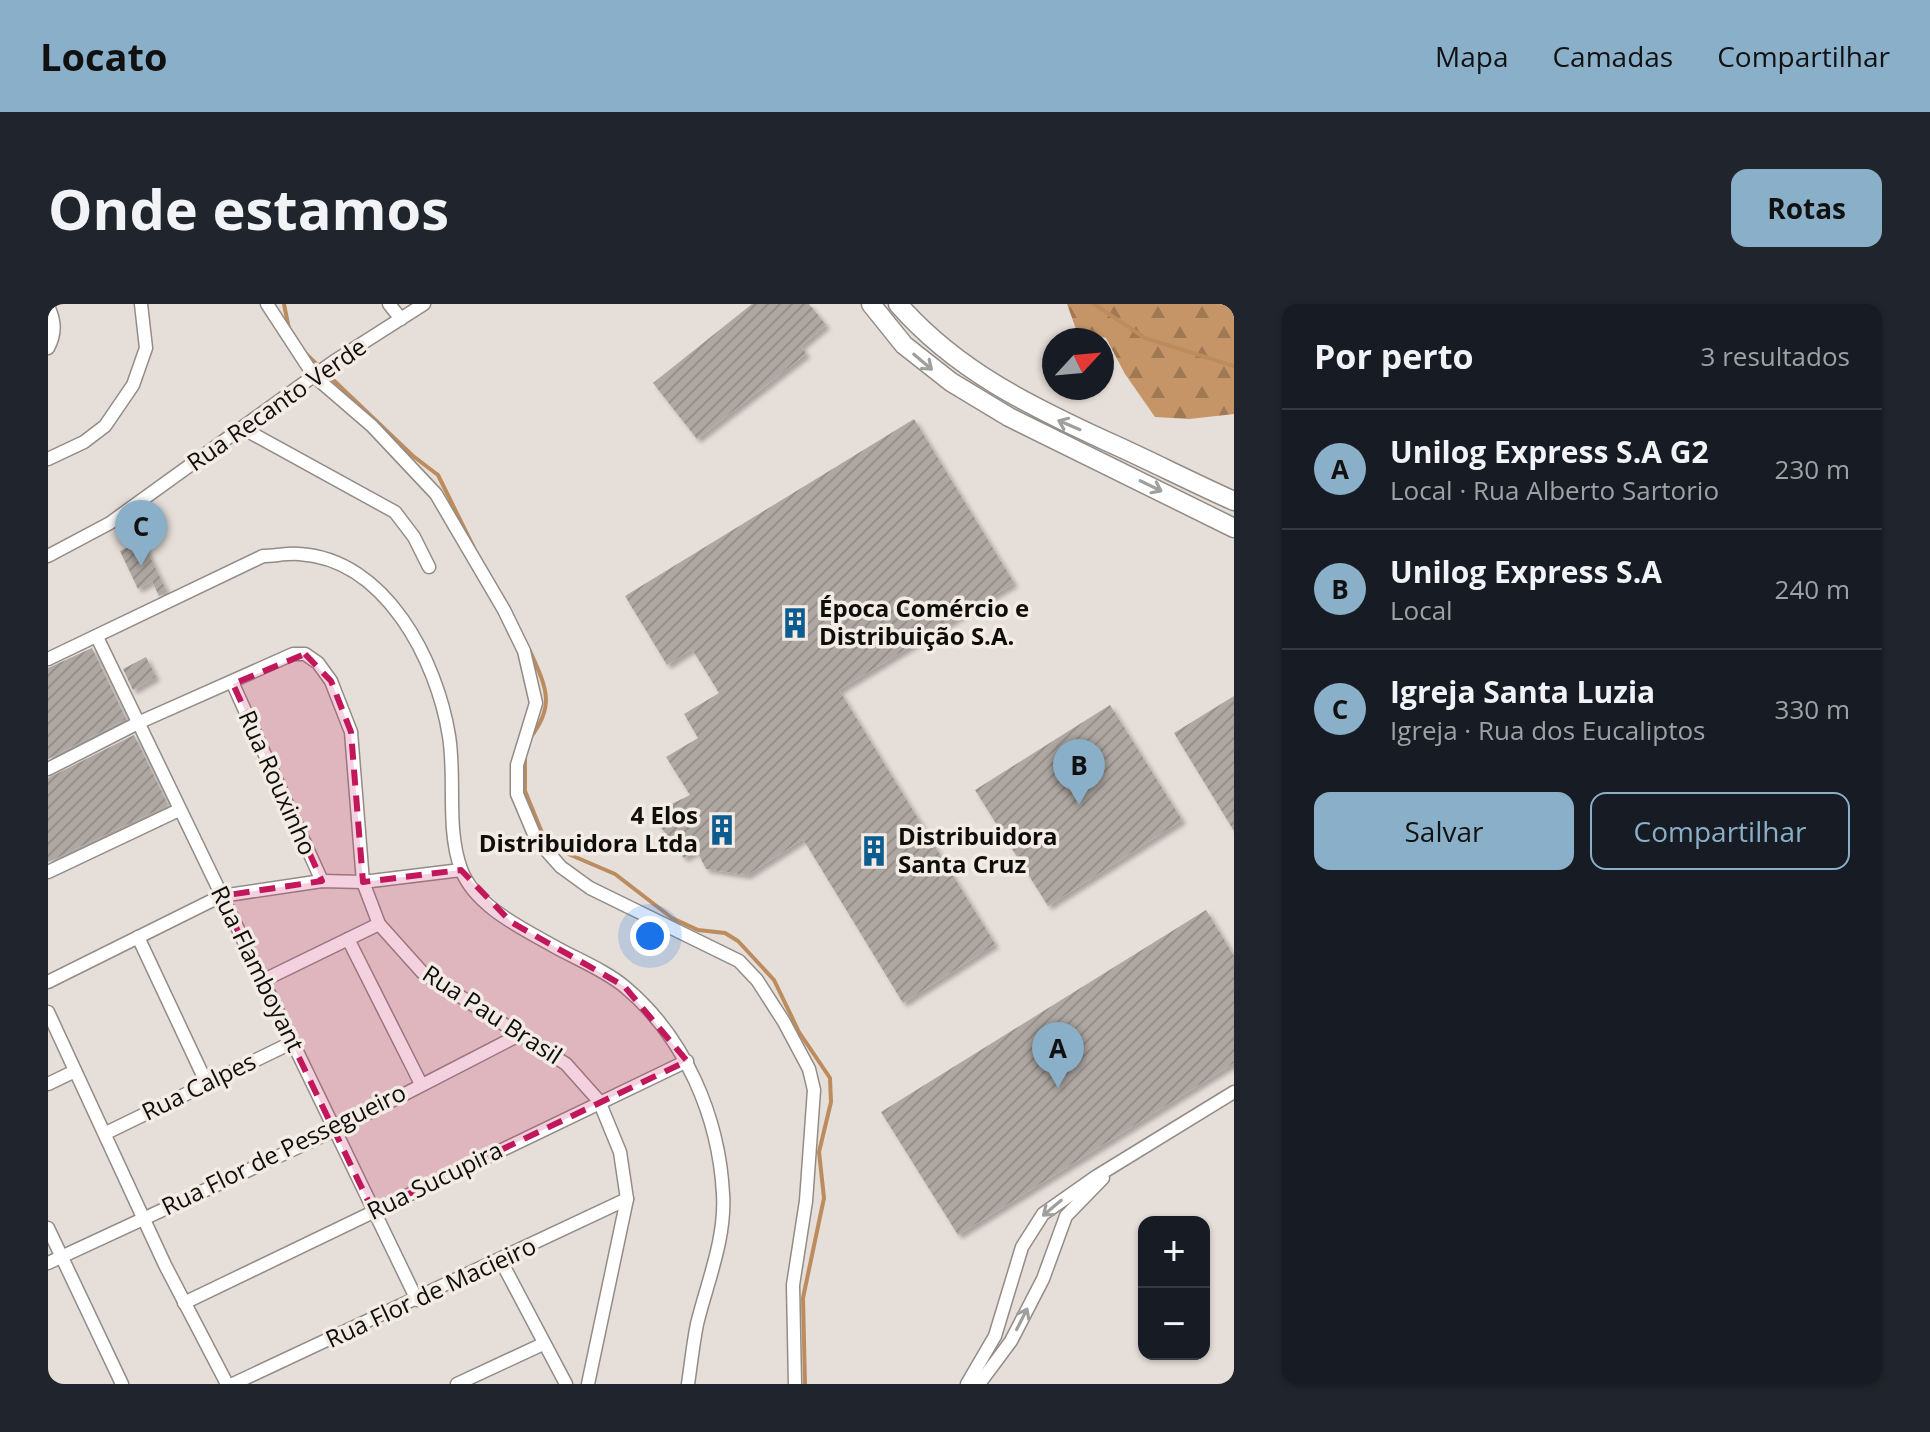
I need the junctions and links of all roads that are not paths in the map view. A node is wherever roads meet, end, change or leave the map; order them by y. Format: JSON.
{"nodes":[{"id":1,"x":141,"y":304,"type":"edge"},
{"id":2,"x":267,"y":304,"type":"edge"},
{"id":3,"x":389,"y":304,"type":"edge"},
{"id":4,"x":424,"y":304,"type":"edge"},
{"id":5,"x":871,"y":304,"type":"edge"},
{"id":6,"x":898,"y":304,"type":"edge"},
{"id":7,"x":48,"y":306,"type":"edge"},
{"id":8,"x":401,"y":319,"type":"junction"},
{"id":9,"x":48,"y":348,"type":"edge"},
{"id":10,"x":316,"y":374,"type":"junction"},
{"id":11,"x":244,"y":429,"type":"junction"},
{"id":12,"x":48,"y":459,"type":"edge"},
{"id":13,"x":1234,"y":501,"type":"edge"},
{"id":14,"x":1234,"y":528,"type":"edge"},
{"id":15,"x":48,"y":556,"type":"edge"},
{"id":16,"x":429,"y":567,"type":"dead end"},
{"id":17,"x":97,"y":637,"type":"junction"},
{"id":18,"x":48,"y":659,"type":"edge"},
{"id":19,"x":233,"y":684,"type":"junction"},
{"id":20,"x":140,"y":722,"type":"junction"},
{"id":21,"x":48,"y":769,"type":"edge"},
{"id":22,"x":179,"y":810,"type":"junction"},
{"id":23,"x":461,"y":870,"type":"junction"},
{"id":24,"x":48,"y":872,"type":"edge"},
{"id":25,"x":322,"y":881,"type":"junction"},
{"id":26,"x":363,"y":882,"type":"junction"},
{"id":27,"x":221,"y":896,"type":"junction"},
{"id":28,"x":379,"y":924,"type":"junction"},
{"id":29,"x":138,"y":937,"type":"junction"},
{"id":30,"x":348,"y":939,"type":"junction"},
{"id":31,"x":264,"y":980,"type":"junction"},
{"id":32,"x":48,"y":982,"type":"edge"},
{"id":33,"x":48,"y":1012,"type":"edge"},
{"id":34,"x":519,"y":1035,"type":"junction"},
{"id":35,"x":293,"y":1042,"type":"junction"},
{"id":36,"x":687,"y":1061,"type":"junction"},
{"id":37,"x":75,"y":1071,"type":"junction"},
{"id":38,"x":206,"y":1082,"type":"junction"},
{"id":39,"x":48,"y":1084,"type":"edge"},
{"id":40,"x":421,"y":1084,"type":"junction"},
{"id":41,"x":1234,"y":1092,"type":"edge"},
{"id":42,"x":599,"y":1101,"type":"junction"},
{"id":43,"x":335,"y":1130,"type":"junction"},
{"id":44,"x":106,"y":1133,"type":"junction"},
{"id":45,"x":1116,"y":1164,"type":"junction"},
{"id":46,"x":627,"y":1199,"type":"junction"},
{"id":47,"x":373,"y":1211,"type":"junction"},
{"id":48,"x":144,"y":1218,"type":"junction"},
{"id":49,"x":48,"y":1228,"type":"edge"},
{"id":50,"x":1027,"y":1239,"type":"junction"},
{"id":51,"x":1053,"y":1248,"type":"junction"},
{"id":52,"x":61,"y":1256,"type":"junction"},
{"id":53,"x":501,"y":1261,"type":"junction"},
{"id":54,"x":48,"y":1263,"type":"edge"},
{"id":55,"x":417,"y":1300,"type":"junction"},
{"id":56,"x":184,"y":1303,"type":"junction"},
{"id":57,"x":543,"y":1344,"type":"junction"},
{"id":58,"x":122,"y":1384,"type":"edge"},
{"id":59,"x":227,"y":1384,"type":"edge"},
{"id":60,"x":233,"y":1384,"type":"edge"},
{"id":61,"x":457,"y":1384,"type":"edge"},
{"id":62,"x":566,"y":1384,"type":"edge"},
{"id":63,"x":588,"y":1384,"type":"edge"},
{"id":64,"x":688,"y":1384,"type":"edge"},
{"id":65,"x":795,"y":1384,"type":"edge"},
{"id":66,"x":967,"y":1384,"type":"edge"},
{"id":67,"x":979,"y":1384,"type":"edge"}],
"edges":[{"from":1,"to":12,"type":"street"},
{"from":2,"to":10,"type":"street"},
{"from":3,"to":8,"type":"street"},
{"from":4,"to":8,"type":"street","name":"Rua Recanto Verde"},
{"from":5,"to":14,"type":"main road","one_way":true},
{"from":13,"to":6,"type":"main road","one_way":true},
{"from":7,"to":9,"type":"street"},
{"from":8,"to":10,"type":"street","name":"Rua Recanto Verde"},
{"from":10,"to":11,"type":"street","name":"Rua Recanto Verde"},
{"from":10,"to":65,"type":"street"},
{"from":11,"to":15,"type":"street","name":"Rua Recanto Verde"},
{"from":11,"to":16,"type":"street"},
{"from":17,"to":18,"type":"street"},
{"from":17,"to":20,"type":"street","name":"Rua Flamboyant"},
{"from":17,"to":23,"type":"street"},
{"from":19,"to":20,"type":"street","name":"Rua Pau Brasil"},
{"from":19,"to":25,"type":"street","name":"Rua Rouxinho"},
{"from":19,"to":26,"type":"street","name":"Rua Pau Brasil"},
{"from":20,"to":21,"type":"street","name":"Rua Pau Brasil"},
{"from":20,"to":22,"type":"street","name":"Rua Flamboyant"},
{"from":22,"to":24,"type":"street"},
{"from":22,"to":27,"type":"street","name":"Rua Flamboyant"},
{"from":23,"to":26,"type":"street"},
{"from":23,"to":36,"type":"street"},
{"from":25,"to":26,"type":"street"},
{"from":25,"to":27,"type":"street"},
{"from":26,"to":28,"type":"street","name":"Rua Pau Brasil"},
{"from":27,"to":29,"type":"street"},
{"from":27,"to":31,"type":"street","name":"Rua Flamboyant"},
{"from":28,"to":30,"type":"street"},
{"from":28,"to":34,"type":"street","name":"Rua Pau Brasil"},
{"from":29,"to":32,"type":"street"},
{"from":29,"to":38,"type":"street"},
{"from":30,"to":31,"type":"street"},
{"from":30,"to":40,"type":"street"},
{"from":31,"to":35,"type":"street","name":"Rua Flamboyant"},
{"from":33,"to":37,"type":"street"},
{"from":34,"to":40,"type":"street","name":"Rua Flor de Pessegueiro"},
{"from":34,"to":42,"type":"street","name":"Rua Pau Brasil"},
{"from":35,"to":38,"type":"street","name":"Rua Calpes"},
{"from":35,"to":43,"type":"street","name":"Rua Flamboyant"},
{"from":36,"to":42,"type":"street","name":"Rua Sucupira"},
{"from":36,"to":64,"type":"street"},
{"from":37,"to":39,"type":"street"},
{"from":37,"to":44,"type":"street"},
{"from":38,"to":44,"type":"street","name":"Rua Calpes"},
{"from":40,"to":43,"type":"street","name":"Rua Flor de Pessegueiro"},
{"from":41,"to":45,"type":"street"},
{"from":42,"to":46,"type":"street","name":"Rua Pau Brasil"},
{"from":42,"to":47,"type":"street","name":"Rua Sucupira"},
{"from":43,"to":47,"type":"street","name":"Rua Flamboyant"},
{"from":43,"to":48,"type":"street","name":"Rua Flor de Pessegueiro"},
{"from":44,"to":48,"type":"street"},
{"from":45,"to":50,"type":"street","one_way":true},
{"from":45,"to":51,"type":"street"},
{"from":46,"to":53,"type":"street","name":"Rua Flor de Macieiro"},
{"from":46,"to":63,"type":"street","name":"Rua Pau Brasil"},
{"from":47,"to":55,"type":"street","name":"Rua Flamboyant"},
{"from":47,"to":56,"type":"street","name":"Rua Sucupira"},
{"from":48,"to":52,"type":"street","name":"Rua Flor de Pessegueiro"},
{"from":48,"to":56,"type":"street"},
{"from":49,"to":52,"type":"street"},
{"from":50,"to":51,"type":"street"},
{"from":50,"to":66,"type":"street"},
{"from":67,"to":51,"type":"street","one_way":true},
{"from":52,"to":54,"type":"street","name":"Rua Flor de Pessegueiro"},
{"from":52,"to":58,"type":"street"},
{"from":53,"to":55,"type":"street","name":"Rua Flor de Macieiro"},
{"from":53,"to":57,"type":"street"},
{"from":55,"to":60,"type":"street","name":"Rua Flor de Macieiro"},
{"from":56,"to":59,"type":"street"},
{"from":57,"to":61,"type":"street"},
{"from":57,"to":62,"type":"street"}]}
